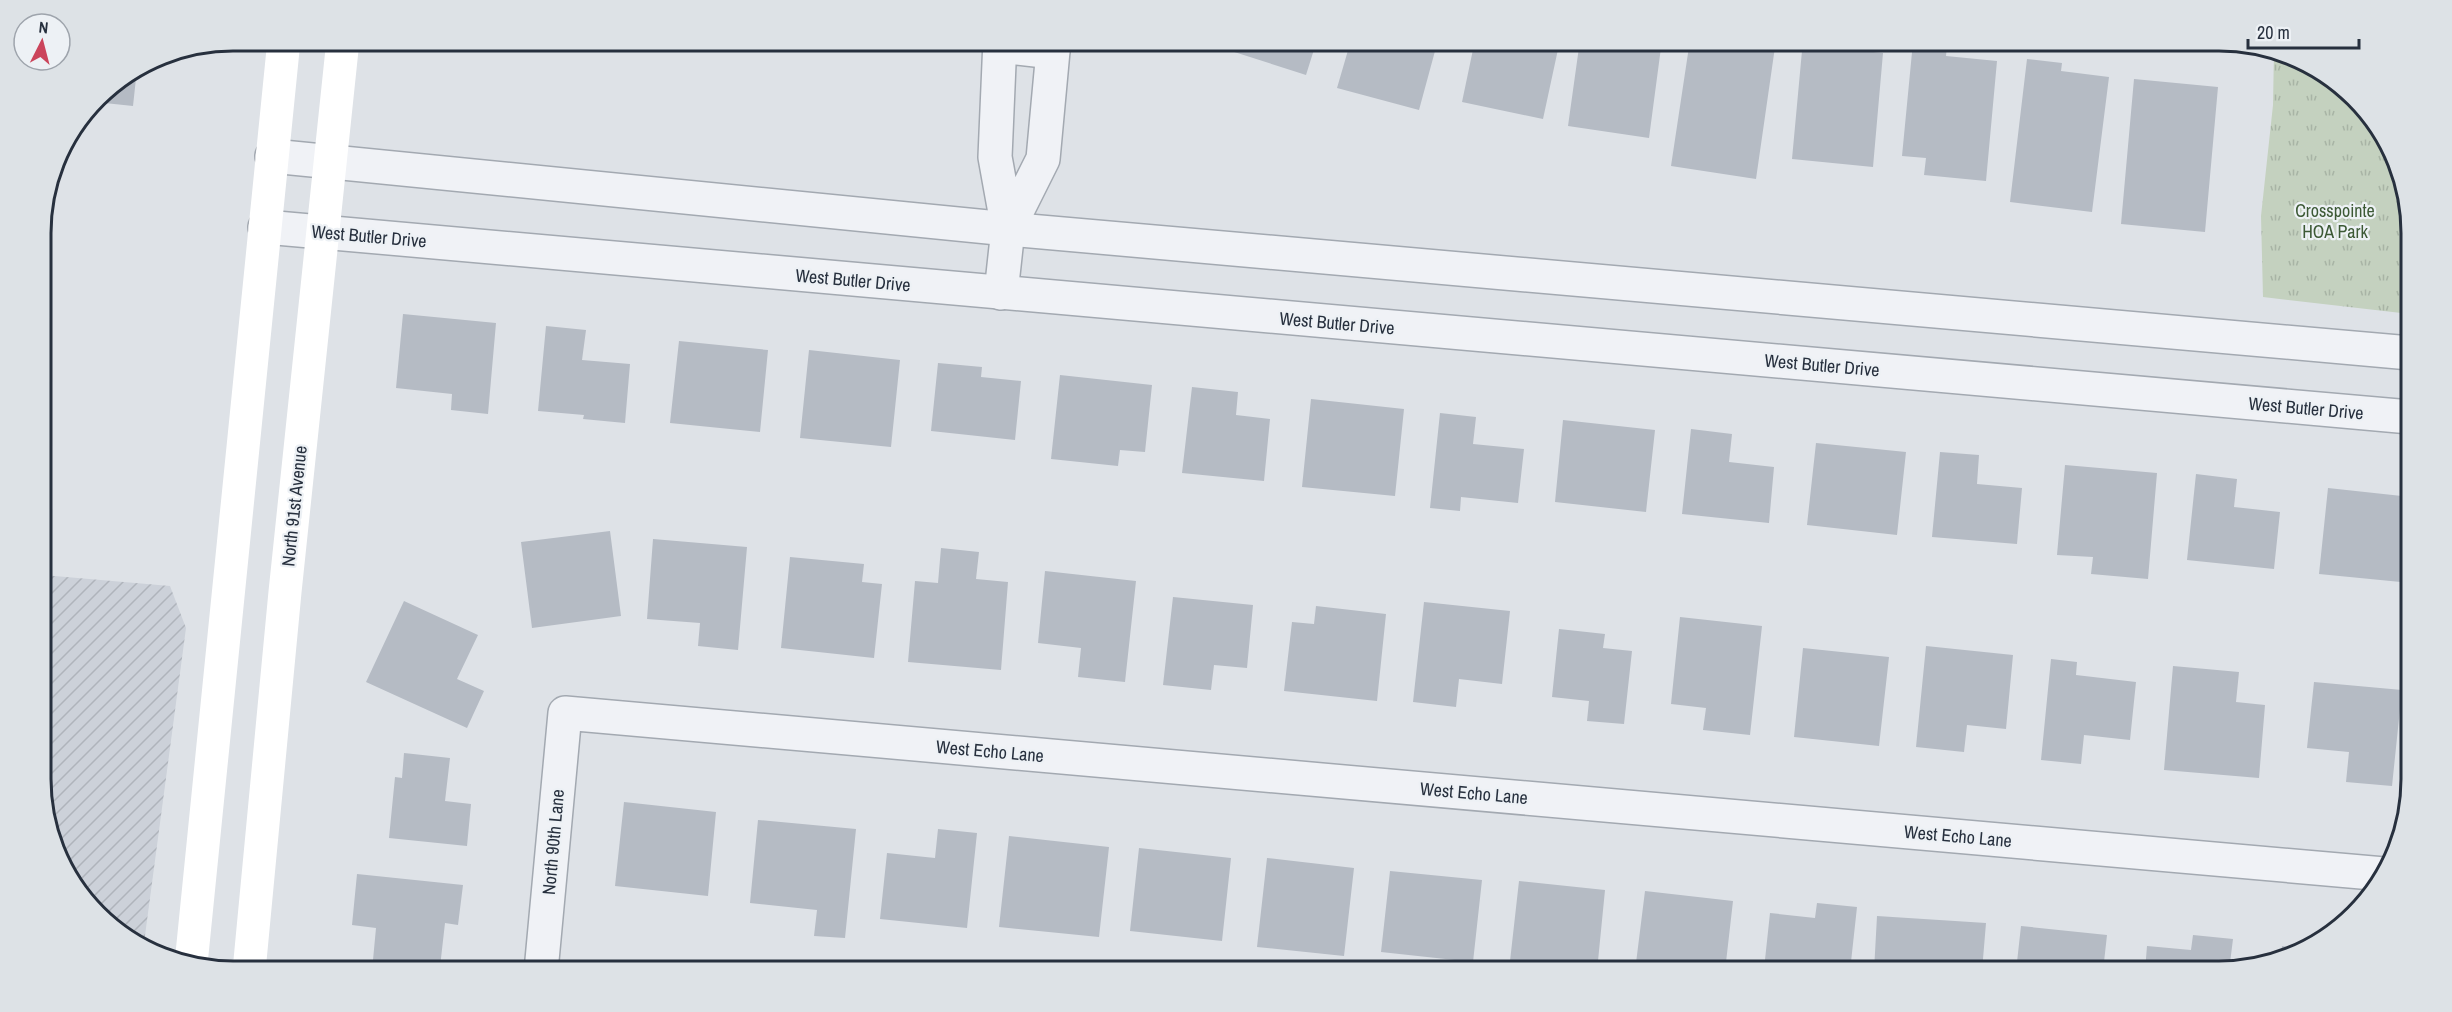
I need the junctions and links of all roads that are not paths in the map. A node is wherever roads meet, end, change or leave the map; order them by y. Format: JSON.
{"nodes":[{"id":1,"x":283,"y":51,"type":"edge"},
{"id":2,"x":342,"y":51,"type":"edge"},
{"id":3,"x":1000,"y":51,"type":"edge"},
{"id":4,"x":1053,"y":51,"type":"edge"},
{"id":5,"x":272,"y":156,"type":"junction"},
{"id":6,"x":331,"y":162,"type":"junction"},
{"id":7,"x":265,"y":227,"type":"junction"},
{"id":8,"x":1008,"y":229,"type":"junction"},
{"id":9,"x":323,"y":232,"type":"junction"},
{"id":10,"x":1001,"y":293,"type":"junction"},
{"id":11,"x":2401,"y":351,"type":"edge"},
{"id":12,"x":2401,"y":416,"type":"edge"},
{"id":13,"x":565,"y":713,"type":"joint"},
{"id":14,"x":2374,"y":873,"type":"edge"},
{"id":15,"x":192,"y":956,"type":"edge"},
{"id":16,"x":250,"y":961,"type":"edge"},
{"id":17,"x":542,"y":961,"type":"edge"}],
"edges":[{"from":1,"to":5,"type":"main road"},
{"from":2,"to":6,"type":"main road","name":"North 91st Avenue"},
{"from":3,"to":8,"type":"street"},
{"from":4,"to":8,"type":"street"},
{"from":5,"to":6,"type":"street"},
{"from":5,"to":7,"type":"main road"},
{"from":6,"to":8,"type":"street"},
{"from":6,"to":9,"type":"main road","name":"North 91st Avenue"},
{"from":7,"to":9,"type":"street","name":"West Butler Drive"},
{"from":7,"to":15,"type":"main road"},
{"from":8,"to":10,"type":"street"},
{"from":8,"to":11,"type":"street"},
{"from":9,"to":10,"type":"street","name":"West Butler Drive"},
{"from":9,"to":16,"type":"main road","name":"North 91st Avenue"},
{"from":10,"to":12,"type":"street","name":"West Butler Drive"},
{"from":13,"to":14,"type":"street","name":"West Echo Lane"},
{"from":13,"to":17,"type":"street","name":"North 90th Lane"}]}
